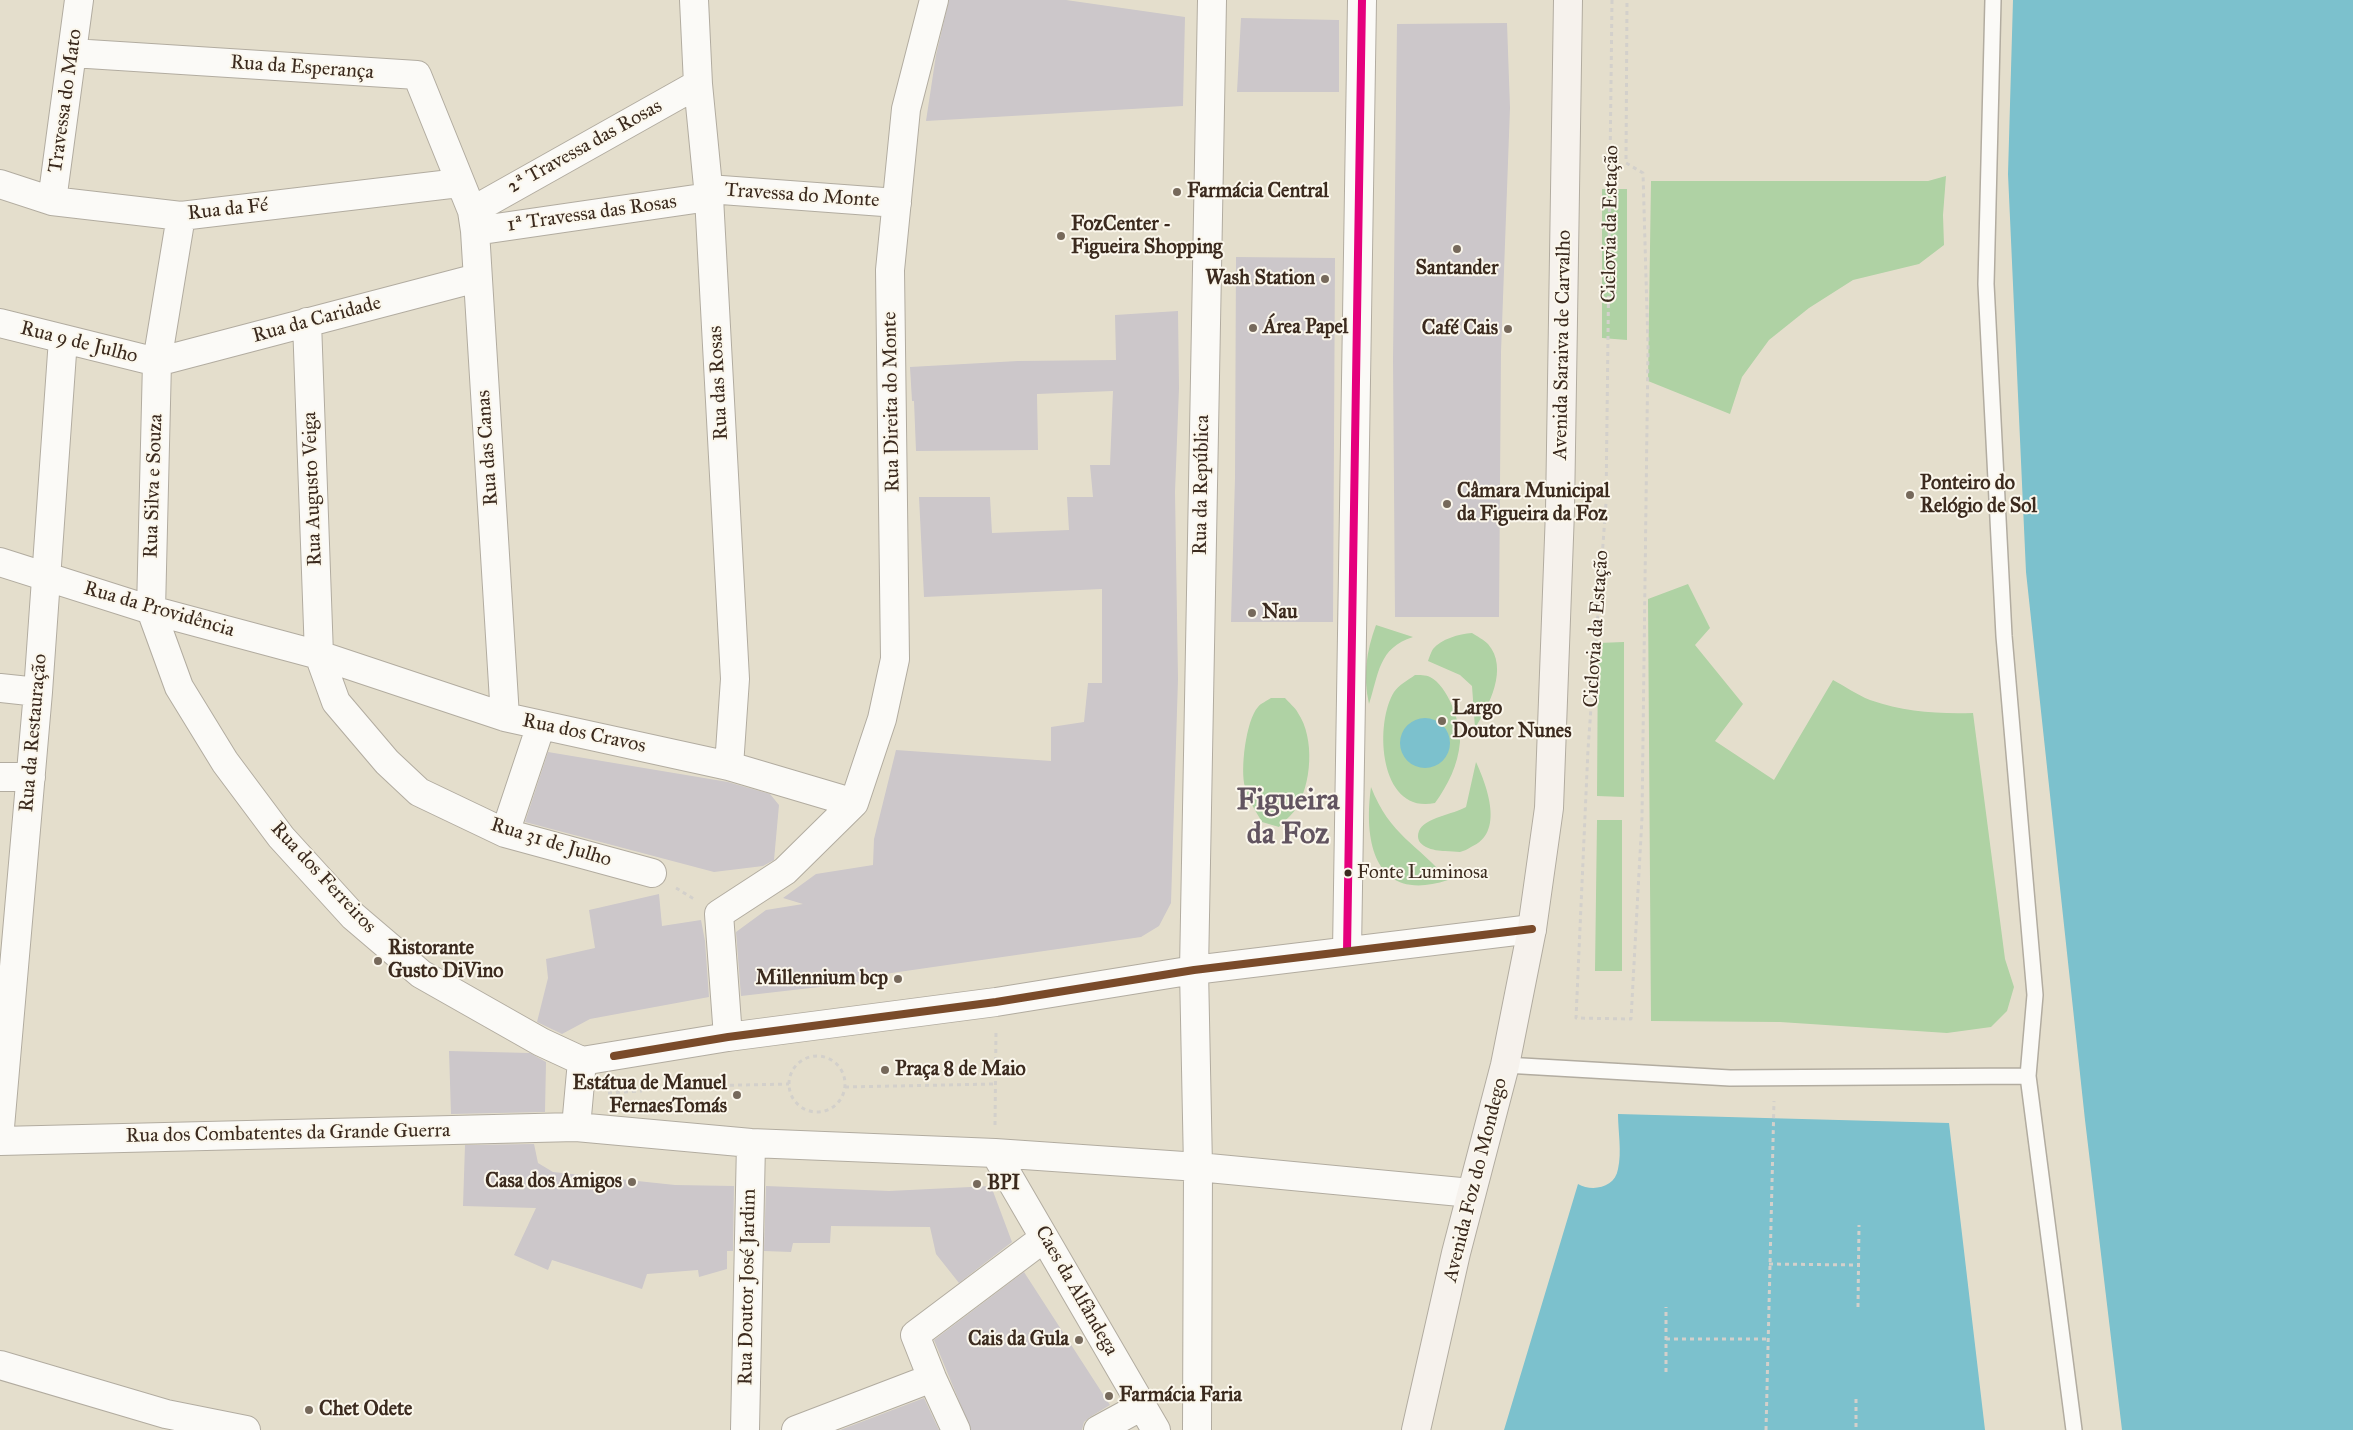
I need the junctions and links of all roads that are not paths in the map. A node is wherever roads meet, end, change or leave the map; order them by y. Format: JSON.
{"nodes":[{"id":1,"x":79,"y":0,"type":"edge"},
{"id":2,"x":694,"y":0,"type":"edge"},
{"id":3,"x":934,"y":0,"type":"edge"},
{"id":4,"x":1212,"y":0,"type":"edge"},
{"id":5,"x":1362,"y":0,"type":"edge"},
{"id":6,"x":1568,"y":0,"type":"edge"},
{"id":7,"x":1993,"y":0,"type":"edge"},
{"id":8,"x":72,"y":53,"type":"junction"},
{"id":9,"x":698,"y":84,"type":"junction"},
{"id":10,"x":459,"y":183,"type":"junction"},
{"id":11,"x":0,"y":184,"type":"edge"},
{"id":12,"x":708,"y":193,"type":"junction"},
{"id":13,"x":52,"y":201,"type":"junction"},
{"id":14,"x":897,"y":203,"type":"junction"},
{"id":15,"x":181,"y":216,"type":"junction"},
{"id":16,"x":473,"y":221,"type":"junction"},
{"id":17,"x":477,"y":278,"type":"junction"},
{"id":18,"x":307,"y":322,"type":"junction"},
{"id":19,"x":0,"y":323,"type":"edge"},
{"id":20,"x":63,"y":339,"type":"junction"},
{"id":21,"x":157,"y":362,"type":"junction"},
{"id":22,"x":0,"y":562,"type":"edge"},
{"id":23,"x":47,"y":576,"type":"junction"},
{"id":24,"x":151,"y":610,"type":"junction"},
{"id":25,"x":318,"y":655,"type":"junction"},
{"id":26,"x":0,"y":688,"type":"edge"},
{"id":27,"x":38,"y":692,"type":"junction"},
{"id":28,"x":505,"y":717,"type":"junction"},
{"id":29,"x":541,"y":725,"type":"junction"},
{"id":30,"x":729,"y":766,"type":"junction"},
{"id":31,"x":0,"y":777,"type":"edge"},
{"id":32,"x":31,"y":777,"type":"junction"},
{"id":33,"x":854,"y":803,"type":"junction"},
{"id":34,"x":505,"y":832,"type":"junction"},
{"id":35,"x":652,"y":873,"type":"road end"},
{"id":36,"x":1532,"y":929,"type":"junction"},
{"id":37,"x":8,"y":942,"type":"edge"},
{"id":38,"x":1347,"y":952,"type":"junction"},
{"id":39,"x":1194,"y":970,"type":"junction"},
{"id":40,"x":728,"y":1037,"type":"junction"},
{"id":41,"x":582,"y":1061,"type":"junction"},
{"id":42,"x":1505,"y":1065,"type":"junction"},
{"id":43,"x":2028,"y":1076,"type":"junction"},
{"id":44,"x":0,"y":1127,"type":"edge"},
{"id":45,"x":576,"y":1127,"type":"junction"},
{"id":46,"x":0,"y":1141,"type":"edge"},
{"id":47,"x":751,"y":1143,"type":"junction"},
{"id":48,"x":995,"y":1153,"type":"junction"},
{"id":49,"x":1198,"y":1167,"type":"junction"},
{"id":50,"x":1471,"y":1193,"type":"junction"},
{"id":51,"x":1044,"y":1238,"type":"junction"},
{"id":52,"x":0,"y":1365,"type":"edge"},
{"id":53,"x":932,"y":1378,"type":"junction"},
{"id":54,"x":1142,"y":1406,"type":"junction"},
{"id":55,"x":246,"y":1430,"type":"edge"},
{"id":56,"x":744,"y":1430,"type":"edge"},
{"id":57,"x":796,"y":1430,"type":"edge"},
{"id":58,"x":956,"y":1430,"type":"edge"},
{"id":59,"x":1098,"y":1430,"type":"edge"},
{"id":60,"x":1156,"y":1430,"type":"edge"},
{"id":61,"x":1197,"y":1430,"type":"edge"},
{"id":62,"x":1416,"y":1430,"type":"edge"},
{"id":63,"x":2074,"y":1430,"type":"edge"}],
"edges":[{"from":1,"to":8,"type":"street","name":"Travessa do Mato"},
{"from":2,"to":9,"type":"street","name":"Rua das Rosas"},
{"from":3,"to":14,"type":"street","name":"Rua Direita do Monte"},
{"from":4,"to":39,"type":"street","name":"Rua da República"},
{"from":5,"to":38,"type":"street"},
{"from":6,"to":36,"type":"main road","name":"Avenida Saraiva de Carvalho"},
{"from":7,"to":43,"type":"lane"},
{"from":8,"to":10,"type":"street","name":"Rua da Esperança"},
{"from":8,"to":13,"type":"street","name":"Travessa do Mato"},
{"from":9,"to":12,"type":"street","name":"Rua das Rosas"},
{"from":9,"to":16,"type":"street","name":"2ª Travessa das Rosas"},
{"from":10,"to":15,"type":"street","name":"Rua da Fé"},
{"from":10,"to":16,"type":"street","name":"Rua das Canas"},
{"from":11,"to":13,"type":"street","name":"Rua da Fé"},
{"from":12,"to":14,"type":"street","name":"Travessa do Monte"},
{"from":12,"to":16,"type":"street","name":"1ª Travessa das Rosas"},
{"from":12,"to":30,"type":"street","name":"Rua das Rosas"},
{"from":13,"to":15,"type":"street","name":"Rua da Fé"},
{"from":14,"to":33,"type":"street","name":"Rua Direita do Monte"},
{"from":15,"to":21,"type":"street","name":"Rua Silva e Souza"},
{"from":16,"to":17,"type":"street","name":"Rua das Canas"},
{"from":17,"to":18,"type":"street","name":"Rua da Caridade"},
{"from":17,"to":28,"type":"street","name":"Rua das Canas"},
{"from":18,"to":21,"type":"street","name":"Rua da Caridade"},
{"from":18,"to":25,"type":"street","name":"Rua Augusto Veiga"},
{"from":19,"to":20,"type":"street","name":"Rua 9 de Julho"},
{"from":20,"to":21,"type":"street","name":"Rua 9 de Julho"},
{"from":20,"to":23,"type":"street","name":"Rua da Restauração"},
{"from":21,"to":24,"type":"street","name":"Rua Silva e Souza"},
{"from":22,"to":23,"type":"street","name":"Rua da Providência"},
{"from":23,"to":24,"type":"street","name":"Rua da Providência"},
{"from":23,"to":27,"type":"street","name":"Rua da Restauração"},
{"from":24,"to":25,"type":"street","name":"Rua da Providência"},
{"from":24,"to":41,"type":"street","name":"Rua dos Ferreiros"},
{"from":25,"to":28,"type":"street","name":"Rua dos Cravos"},
{"from":25,"to":34,"type":"street","name":"Rua 31 de Julho"},
{"from":26,"to":27,"type":"street"},
{"from":27,"to":32,"type":"street","name":"Rua da Restauração"},
{"from":28,"to":29,"type":"street","name":"Rua dos Cravos"},
{"from":29,"to":30,"type":"street","name":"Rua dos Cravos"},
{"from":29,"to":34,"type":"street"},
{"from":30,"to":33,"type":"street","name":"Rua dos Cravos"},
{"from":31,"to":32,"type":"street"},
{"from":32,"to":37,"type":"street","name":"Rua da Restauração"},
{"from":33,"to":40,"type":"street"},
{"from":34,"to":35,"type":"street","name":"Rua 31 de Julho"},
{"from":36,"to":38,"type":"street"},
{"from":36,"to":42,"type":"main road","name":"Avenida Foz do Mondego"},
{"from":37,"to":44,"type":"street","name":"Rua da Restauração"},
{"from":38,"to":39,"type":"street"},
{"from":39,"to":40,"type":"street"},
{"from":39,"to":49,"type":"street"},
{"from":40,"to":41,"type":"street"},
{"from":41,"to":45,"type":"street"},
{"from":42,"to":43,"type":"lane"},
{"from":42,"to":50,"type":"main road","name":"Avenida Foz do Mondego"},
{"from":43,"to":63,"type":"lane"},
{"from":45,"to":46,"type":"street","name":"Rua dos Combatentes da Grande Guerra"},
{"from":45,"to":47,"type":"street"},
{"from":47,"to":48,"type":"street"},
{"from":47,"to":56,"type":"street","name":"Rua Doutor José Jardim"},
{"from":48,"to":49,"type":"street"},
{"from":48,"to":51,"type":"street","name":"Caes da Alfândega"},
{"from":49,"to":50,"type":"street"},
{"from":49,"to":61,"type":"street"},
{"from":50,"to":62,"type":"main road","name":"Avenida Foz do Mondego"},
{"from":51,"to":53,"type":"street"},
{"from":51,"to":54,"type":"street","name":"Caes da Alfândega"},
{"from":52,"to":55,"type":"street"},
{"from":53,"to":57,"type":"street"},
{"from":53,"to":58,"type":"street"},
{"from":54,"to":59,"type":"street"},
{"from":54,"to":60,"type":"street","name":"Caes da Alfândega"}]}
